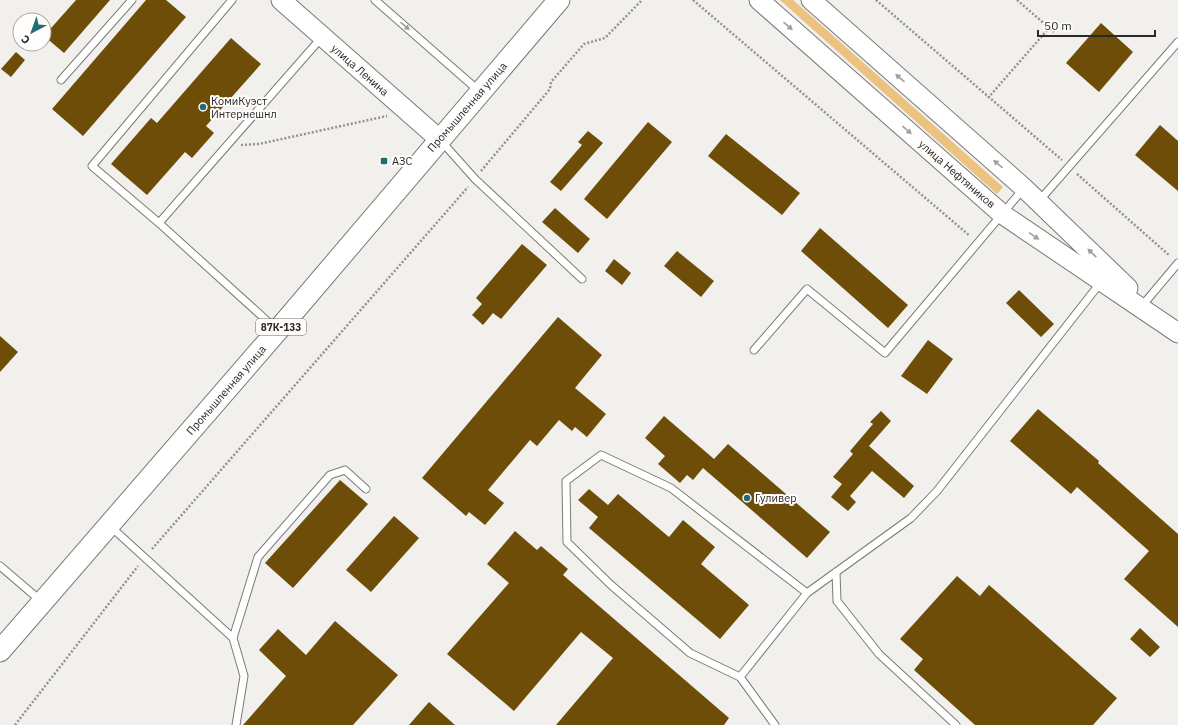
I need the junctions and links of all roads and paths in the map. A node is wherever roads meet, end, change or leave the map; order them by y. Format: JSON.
{"nodes":[{"id":1,"x":132,"y":0,"type":"edge"},
{"id":2,"x":232,"y":0,"type":"edge"},
{"id":3,"x":281,"y":0,"type":"edge"},
{"id":4,"x":375,"y":0,"type":"edge"},
{"id":5,"x":642,"y":0,"type":"edge"},
{"id":6,"x":693,"y":0,"type":"edge"},
{"id":7,"x":759,"y":0,"type":"edge"},
{"id":8,"x":810,"y":0,"type":"edge"},
{"id":9,"x":876,"y":0,"type":"edge"},
{"id":10,"x":1017,"y":0,"type":"edge"},
{"id":11,"x":552,"y":4,"type":"edge"},
{"id":12,"x":1049,"y":28,"type":"junction"},
{"id":13,"x":1054,"y":32,"type":"dead end"},
{"id":14,"x":322,"y":37,"type":"junction"},
{"id":15,"x":1178,"y":42,"type":"edge"},
{"id":16,"x":61,"y":80,"type":"dead end"},
{"id":17,"x":480,"y":91,"type":"junction"},
{"id":18,"x":988,"y":98,"type":"junction"},
{"id":19,"x":408,"y":111,"type":"junction"},
{"id":20,"x":439,"y":139,"type":"junction"},
{"id":21,"x":226,"y":146,"type":"junction"},
{"id":22,"x":1068,"y":166,"type":"junction"},
{"id":23,"x":475,"y":179,"type":"junction"},
{"id":24,"x":1024,"y":188,"type":"junction"},
{"id":25,"x":1039,"y":201,"type":"junction"},
{"id":26,"x":1002,"y":214,"type":"junction"},
{"id":27,"x":159,"y":223,"type":"junction"},
{"id":28,"x":978,"y":242,"type":"junction"},
{"id":29,"x":1178,"y":263,"type":"edge"},
{"id":30,"x":1106,"y":276,"type":"junction"},
{"id":31,"x":582,"y":279,"type":"dead end"},
{"id":32,"x":1143,"y":305,"type":"junction"},
{"id":33,"x":1175,"y":328,"type":"edge"},
{"id":34,"x":278,"y":330,"type":"junction"},
{"id":35,"x":754,"y":350,"type":"dead end"},
{"id":36,"x":366,"y":489,"type":"dead end"},
{"id":37,"x":110,"y":526,"type":"junction"},
{"id":38,"x":145,"y":557,"type":"junction"},
{"id":39,"x":0,"y":566,"type":"edge"},
{"id":40,"x":836,"y":572,"type":"junction"},
{"id":41,"x":807,"y":593,"type":"junction"},
{"id":42,"x":42,"y":602,"type":"junction"},
{"id":43,"x":233,"y":638,"type":"junction"},
{"id":44,"x":0,"y":651,"type":"edge"},
{"id":45,"x":740,"y":677,"type":"junction"},
{"id":46,"x":15,"y":725,"type":"edge"},
{"id":47,"x":236,"y":725,"type":"edge"},
{"id":48,"x":775,"y":725,"type":"edge"},
{"id":49,"x":956,"y":725,"type":"edge"}],
"edges":[{"from":1,"to":16,"type":"lane"},
{"from":2,"to":27,"type":"lane"},
{"from":3,"to":14,"type":"main road","name":"улица Ленина"},
{"from":4,"to":17,"type":"lane","one_way":true},
{"from":5,"to":23,"type":"path"},
{"from":6,"to":28,"type":"path"},
{"from":7,"to":26,"type":"main road","name":"улица Нефтяников","one_way":true},
{"from":24,"to":8,"type":"main road","name":"улица Нефтяников","one_way":true},
{"from":9,"to":18,"type":"path"},
{"from":10,"to":12,"type":"path"},
{"from":11,"to":17,"type":"main road","name":"Промышленная улица","number":"87К-133"},
{"from":12,"to":13,"type":"path"},
{"from":12,"to":18,"type":"path"},
{"from":14,"to":19,"type":"main road","name":"улица Ленина"},
{"from":14,"to":21,"type":"lane"},
{"from":15,"to":22,"type":"lane"},
{"from":17,"to":20,"type":"main road","name":"Промышленная улица","number":"87К-133"},
{"from":18,"to":22,"type":"path"},
{"from":19,"to":20,"type":"main road","name":"улица Ленина"},
{"from":19,"to":21,"type":"path"},
{"from":20,"to":23,"type":"lane"},
{"from":20,"to":34,"type":"main road","name":"Промышленная улица","number":"87К-133"},
{"from":21,"to":27,"type":"lane"},
{"from":22,"to":25,"type":"lane"},
{"from":22,"to":29,"type":"path"},
{"from":23,"to":31,"type":"lane"},
{"from":23,"to":38,"type":"path"},
{"from":24,"to":25,"type":"main road","name":"улица Нефтяников"},
{"from":24,"to":26,"type":"lane"},
{"from":30,"to":25,"type":"main road","name":"улица Нефтяников","one_way":true},
{"from":26,"to":28,"type":"lane"},
{"from":26,"to":30,"type":"main road","name":"улица Нефтяников","one_way":true},
{"from":27,"to":34,"type":"lane"},
{"from":28,"to":35,"type":"lane"},
{"from":29,"to":32,"type":"lane"},
{"from":30,"to":32,"type":"main road","name":"улица Нефтяников"},
{"from":30,"to":40,"type":"lane"},
{"from":32,"to":33,"type":"main road","name":"улица Нефтяников"},
{"from":34,"to":37,"type":"main road","name":"Промышленная улица","number":"87К-133"},
{"from":36,"to":43,"type":"lane"},
{"from":37,"to":38,"type":"lane"},
{"from":37,"to":42,"type":"main road","name":"Промышленная улица","number":"87К-133"},
{"from":38,"to":43,"type":"lane"},
{"from":38,"to":46,"type":"path"},
{"from":39,"to":42,"type":"lane"},
{"from":40,"to":41,"type":"lane"},
{"from":40,"to":49,"type":"lane"},
{"from":41,"to":45,"type":"lane"},
{"from":41,"to":45,"type":"lane"},
{"from":42,"to":44,"type":"main road","name":"Промышленная улица","number":"87К-133"},
{"from":43,"to":47,"type":"lane"},
{"from":45,"to":48,"type":"lane"}]}
